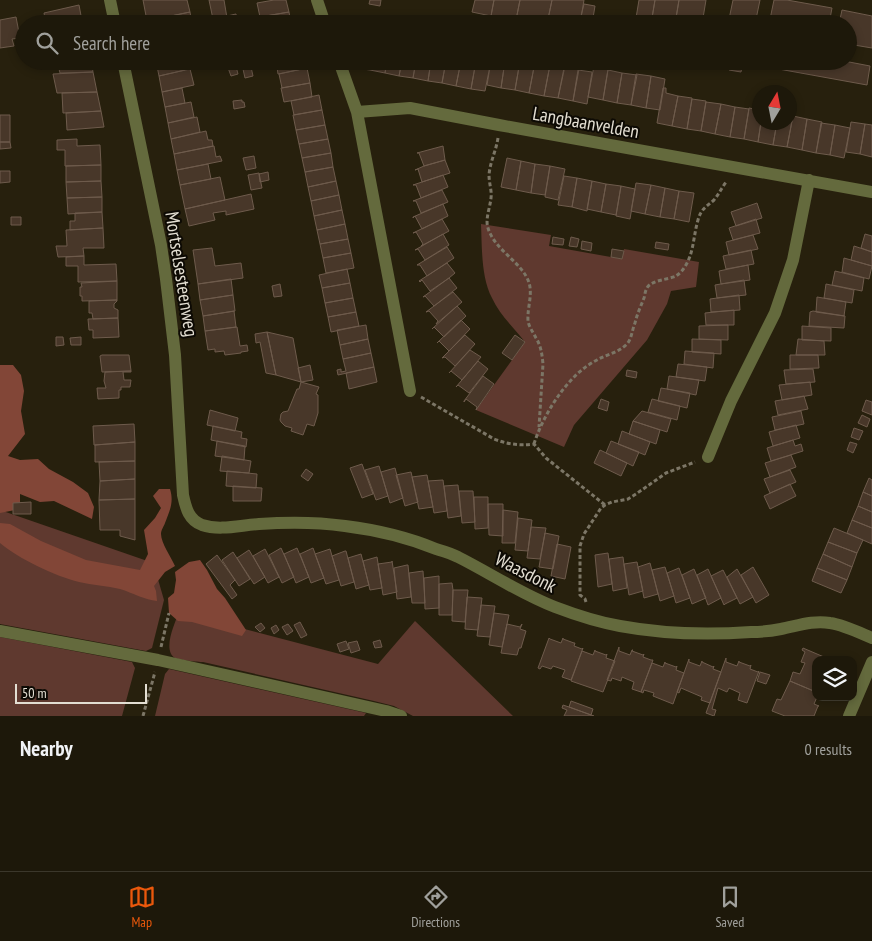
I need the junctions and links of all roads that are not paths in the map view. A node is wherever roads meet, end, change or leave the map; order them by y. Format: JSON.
{"nodes":[{"id":1,"x":110,"y":0,"type":"edge"},
{"id":2,"x":317,"y":0,"type":"edge"},
{"id":3,"x":113,"y":15,"type":"edge"},
{"id":4,"x":322,"y":15,"type":"edge"},
{"id":5,"x":124,"y":70,"type":"edge"},
{"id":6,"x":342,"y":70,"type":"edge"},
{"id":7,"x":357,"y":112,"type":"junction"},
{"id":8,"x":809,"y":180,"type":"junction"},
{"id":9,"x":872,"y":192,"type":"edge"},
{"id":10,"x":410,"y":390,"type":"road end"},
{"id":11,"x":708,"y":457,"type":"road end"},
{"id":12,"x":183,"y":495,"type":"joint"},
{"id":13,"x":0,"y":631,"type":"edge"},
{"id":14,"x":872,"y":638,"type":"edge"},
{"id":15,"x":872,"y":662,"type":"edge"},
{"id":16,"x":401,"y":716,"type":"edge"},
{"id":17,"x":849,"y":716,"type":"edge"}],
"edges":[{"from":1,"to":3,"type":"street"},
{"from":2,"to":4,"type":"street"},
{"from":5,"to":12,"type":"street","name":"Mortselsesteenweg"},
{"from":6,"to":7,"type":"street"},
{"from":7,"to":8,"type":"street","name":"Langbaanvelden"},
{"from":7,"to":10,"type":"street"},
{"from":8,"to":9,"type":"street","name":"Langbaanvelden"},
{"from":8,"to":11,"type":"street"},
{"from":12,"to":14,"type":"street","name":"Waasdonk"},
{"from":13,"to":16,"type":"street"},
{"from":15,"to":17,"type":"street"}]}
